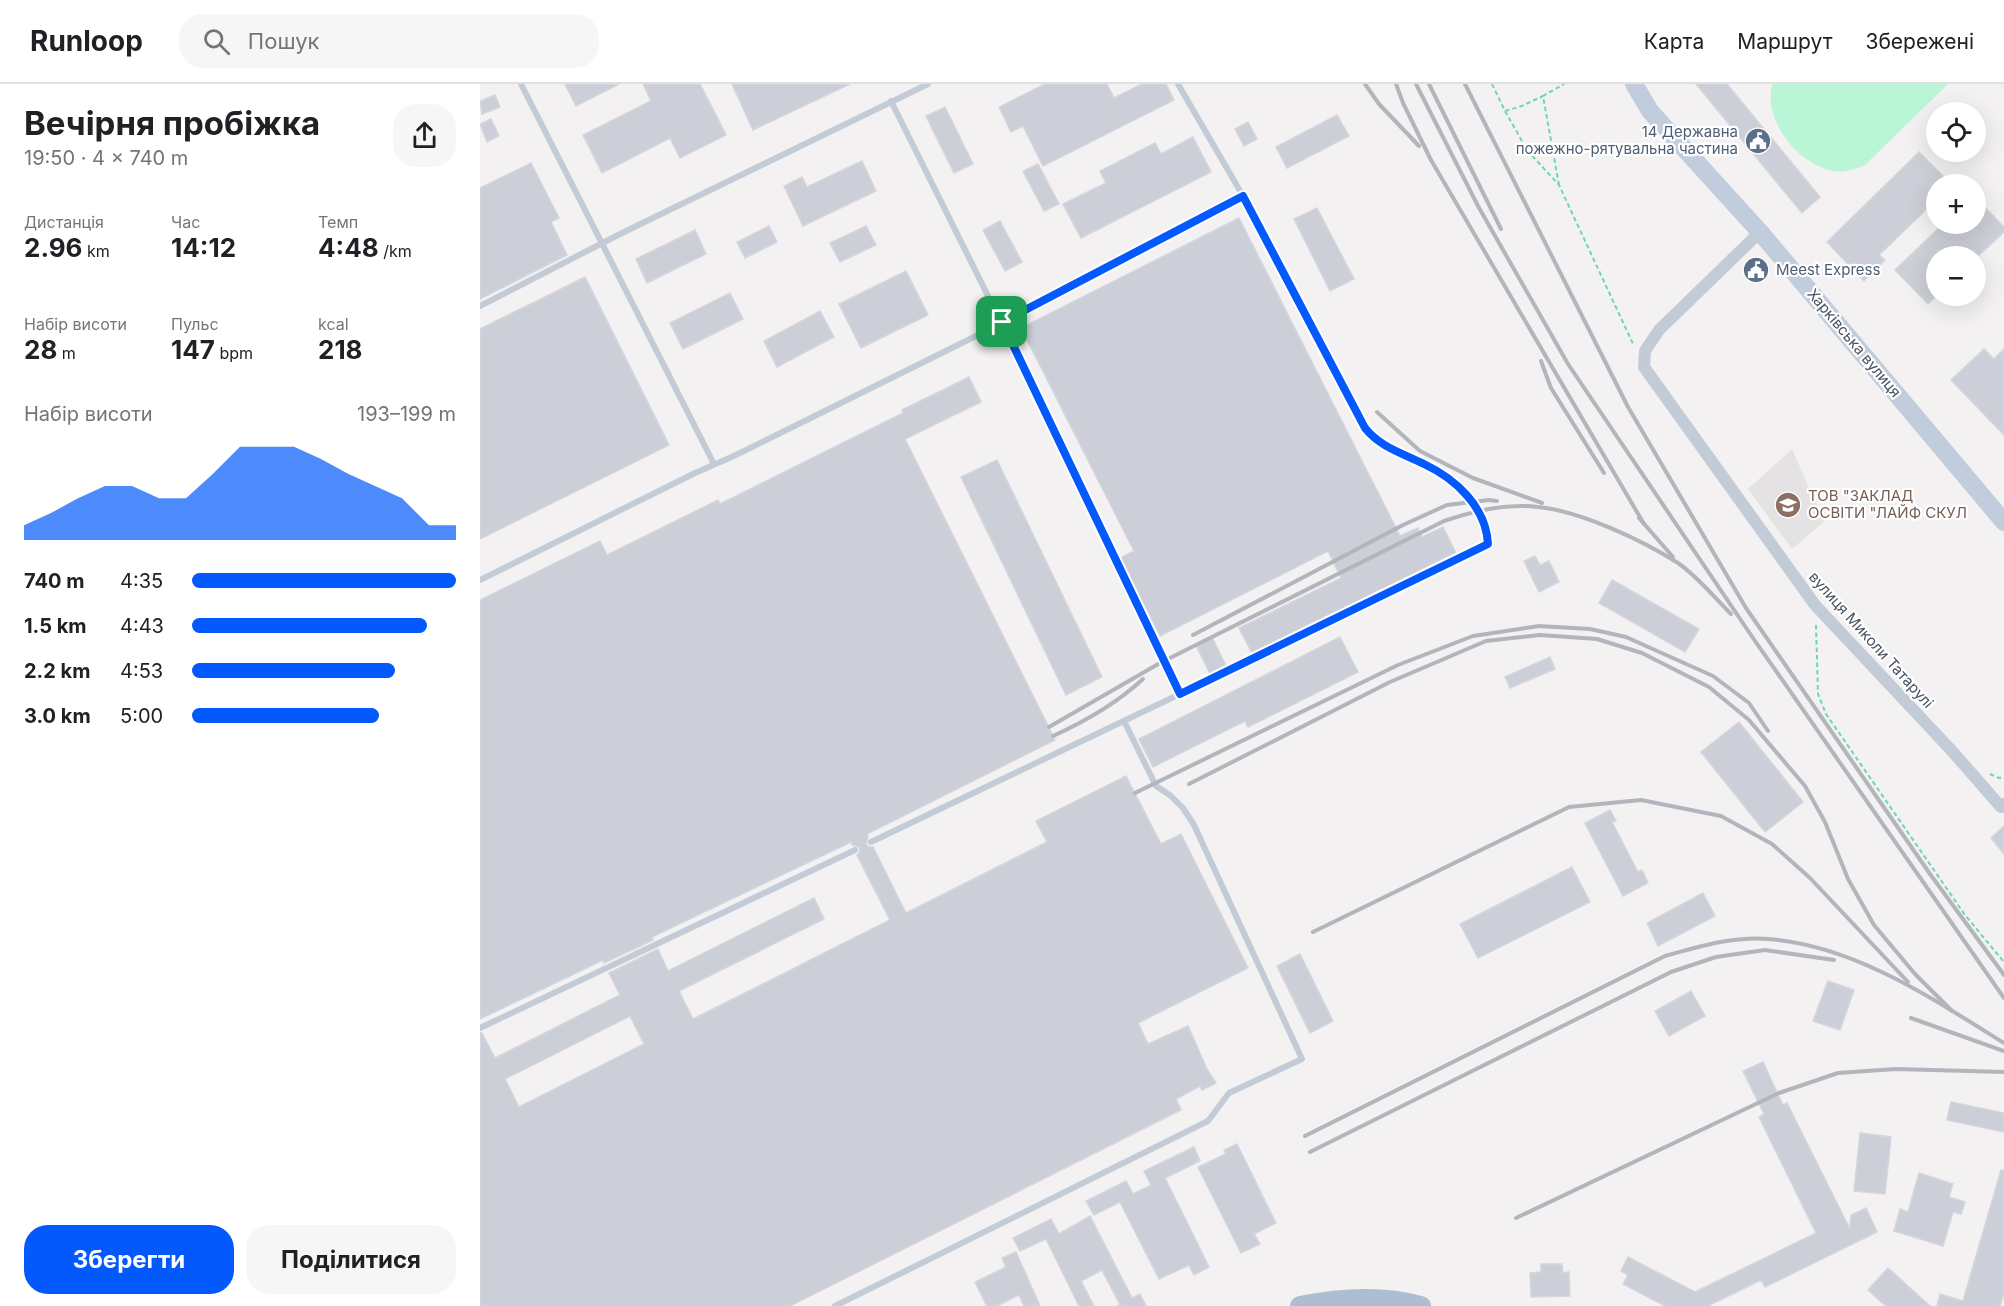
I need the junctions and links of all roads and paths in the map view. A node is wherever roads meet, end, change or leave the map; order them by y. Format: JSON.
{"nodes":[{"id":1,"x":522,"y":84,"type":"edge"},
{"id":2,"x":928,"y":84,"type":"edge"},
{"id":3,"x":1178,"y":84,"type":"edge"},
{"id":4,"x":1492,"y":84,"type":"edge"},
{"id":5,"x":1564,"y":84,"type":"edge"},
{"id":6,"x":1634,"y":84,"type":"edge"},
{"id":7,"x":1543,"y":96,"type":"junction"},
{"id":8,"x":891,"y":101,"type":"junction"},
{"id":9,"x":1505,"y":111,"type":"junction"},
{"id":10,"x":1559,"y":185,"type":"junction"},
{"id":11,"x":1243,"y":196,"type":"junction"},
{"id":12,"x":1760,"y":232,"type":"junction"},
{"id":13,"x":603,"y":244,"type":"junction"},
{"id":14,"x":480,"y":306,"type":"edge"},
{"id":15,"x":1002,"y":322,"type":"junction"},
{"id":16,"x":1644,"y":367,"type":"junction"},
{"id":17,"x":714,"y":464,"type":"junction"},
{"id":18,"x":2004,"y":522,"type":"edge"},
{"id":19,"x":480,"y":580,"type":"edge"},
{"id":20,"x":1815,"y":605,"type":"junction"},
{"id":21,"x":1180,"y":694,"type":"junction"},
{"id":22,"x":1124,"y":721,"type":"junction"},
{"id":23,"x":2004,"y":804,"type":"edge"},
{"id":24,"x":871,"y":842,"type":"dead end"},
{"id":25,"x":855,"y":850,"type":"dead end"},
{"id":26,"x":2004,"y":962,"type":"edge"},
{"id":27,"x":480,"y":1028,"type":"edge"},
{"id":28,"x":835,"y":1306,"type":"edge"},
{"id":29,"x":1300,"y":1306,"type":"edge"},
{"id":30,"x":1421,"y":1306,"type":"edge"}],
"edges":[{"from":1,"to":13,"type":"lane"},
{"from":2,"to":8,"type":"lane"},
{"from":3,"to":11,"type":"lane"},
{"from":4,"to":9,"type":"path"},
{"from":5,"to":7,"type":"path"},
{"from":6,"to":12,"type":"street","name":"Харківська вулиця"},
{"from":7,"to":9,"type":"path"},
{"from":7,"to":10,"type":"path"},
{"from":8,"to":13,"type":"lane"},
{"from":8,"to":15,"type":"lane"},
{"from":9,"to":10,"type":"path"},
{"from":10,"to":16,"type":"path"},
{"from":11,"to":15,"type":"lane"},
{"from":11,"to":21,"type":"lane"},
{"from":12,"to":16,"type":"street"},
{"from":12,"to":18,"type":"street","name":"Харківська вулиця"},
{"from":13,"to":14,"type":"lane"},
{"from":13,"to":17,"type":"lane"},
{"from":15,"to":17,"type":"lane"},
{"from":15,"to":21,"type":"lane"},
{"from":16,"to":20,"type":"street","name":"вулиця Миколи Татарулі"},
{"from":17,"to":19,"type":"lane"},
{"from":20,"to":23,"type":"street","name":"вулиця Миколи Татарулі"},
{"from":20,"to":26,"type":"path"},
{"from":21,"to":22,"type":"lane"},
{"from":22,"to":24,"type":"lane"},
{"from":22,"to":28,"type":"lane"},
{"from":25,"to":27,"type":"lane"},
{"from":29,"to":30,"type":"main road"}]}
